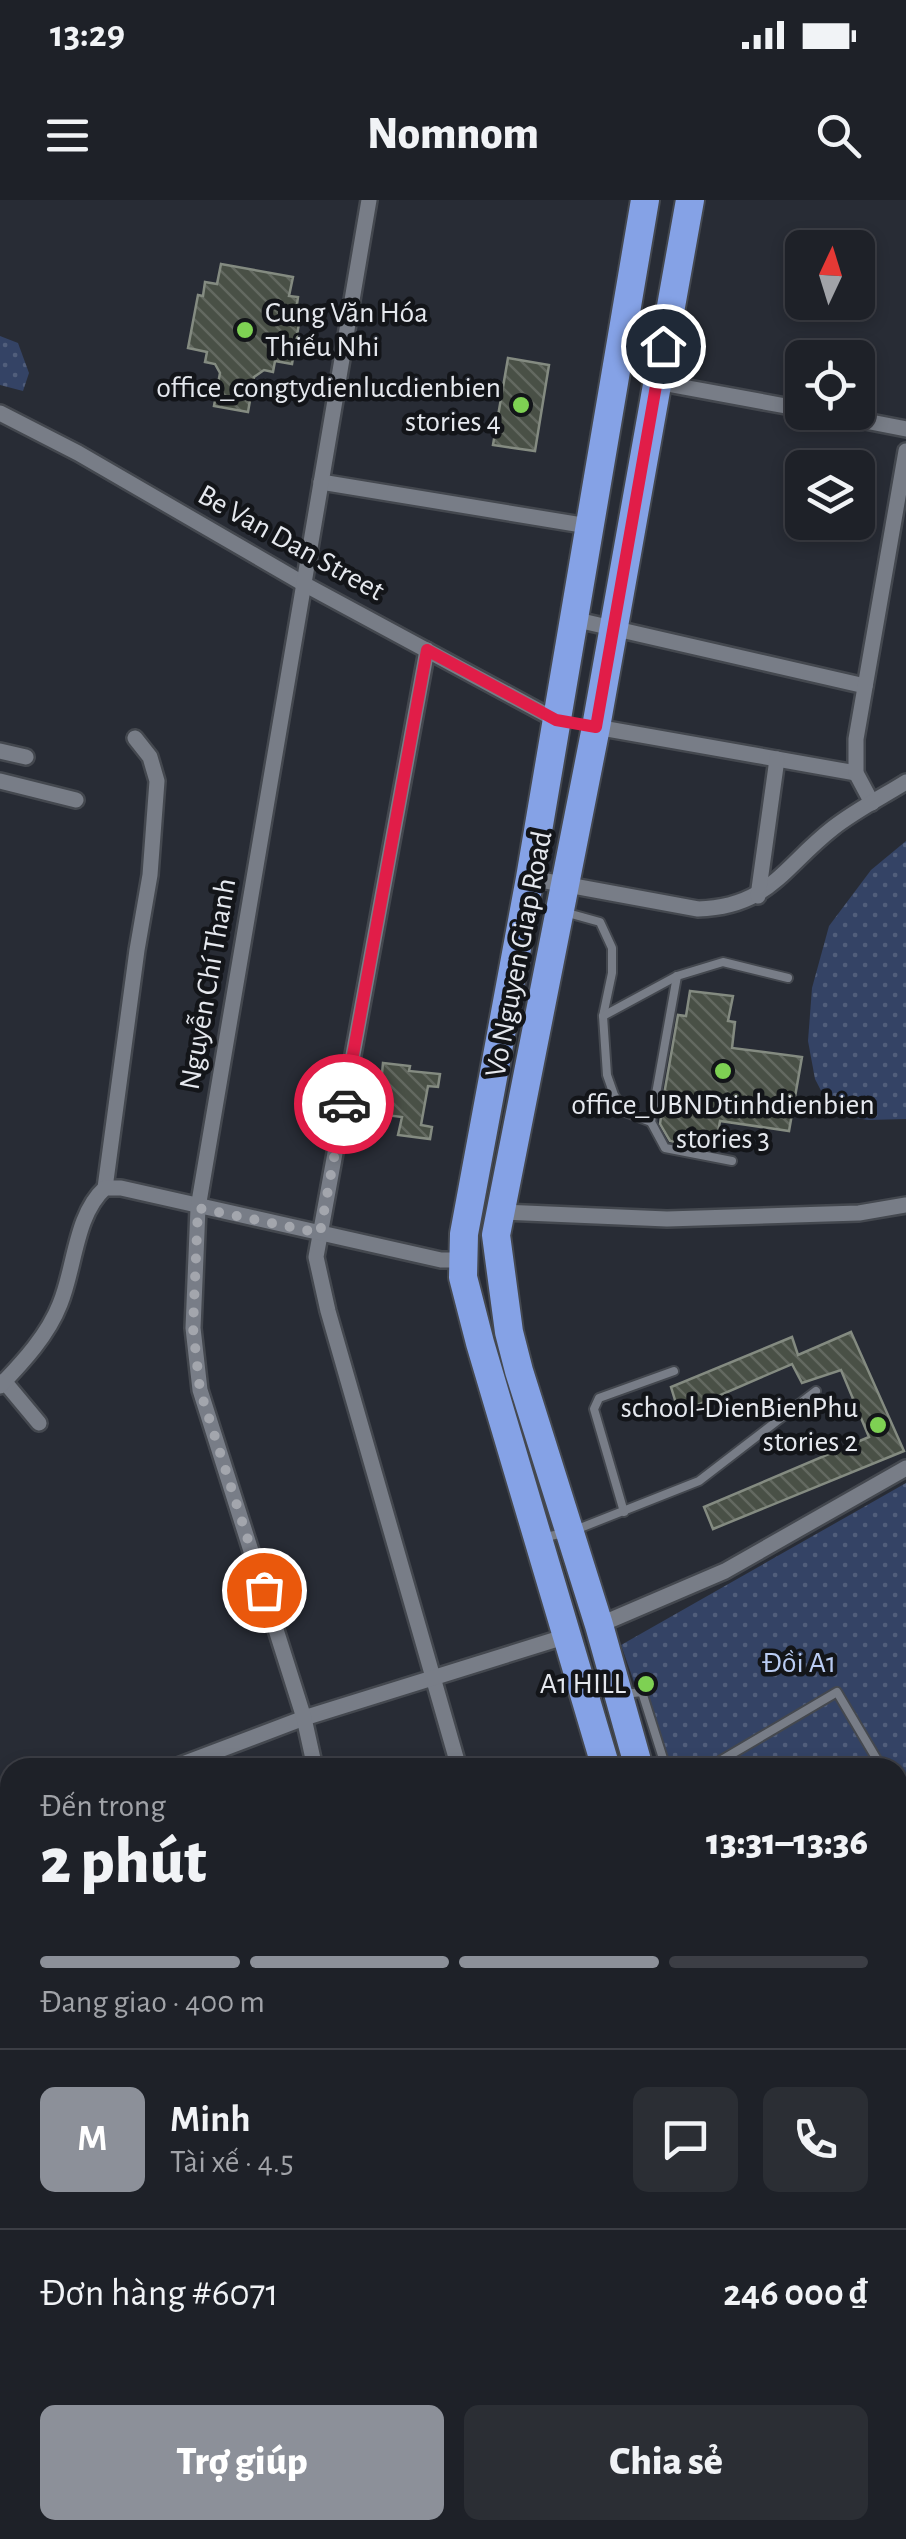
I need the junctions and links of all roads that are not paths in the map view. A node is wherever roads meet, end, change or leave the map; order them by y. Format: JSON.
{"nodes":[{"id":1,"x":370,"y":200,"type":"edge"},
{"id":2,"x":645,"y":200,"type":"edge"},
{"id":3,"x":690,"y":200,"type":"edge"},
{"id":4,"x":656,"y":382,"type":"junction"},
{"id":5,"x":785,"y":406,"type":"edge"},
{"id":6,"x":0,"y":413,"type":"edge"},
{"id":7,"x":875,"y":422,"type":"edge"},
{"id":8,"x":906,"y":428,"type":"edge"},
{"id":9,"x":906,"y":451,"type":"edge"},
{"id":10,"x":321,"y":482,"type":"junction"},
{"id":11,"x":588,"y":526,"type":"junction"},
{"id":12,"x":304,"y":584,"type":"junction"},
{"id":13,"x":573,"y":619,"type":"junction"},
{"id":14,"x":613,"y":626,"type":"junction"},
{"id":15,"x":427,"y":650,"type":"junction"},
{"id":16,"x":865,"y":686,"type":"junction"},
{"id":17,"x":556,"y":720,"type":"junction"},
{"id":18,"x":596,"y":727,"type":"junction"},
{"id":19,"x":135,"y":738,"type":"dead end"},
{"id":20,"x":0,"y":751,"type":"edge"},
{"id":21,"x":26,"y":757,"type":"dead end"},
{"id":22,"x":777,"y":759,"type":"junction"},
{"id":23,"x":856,"y":773,"type":"junction"},
{"id":24,"x":0,"y":780,"type":"edge"},
{"id":25,"x":906,"y":782,"type":"edge"},
{"id":26,"x":76,"y":800,"type":"dead end"},
{"id":27,"x":872,"y":804,"type":"junction"},
{"id":28,"x":530,"y":878,"type":"junction"},
{"id":29,"x":758,"y":896,"type":"junction"},
{"id":30,"x":563,"y":898,"type":"junction"},
{"id":31,"x":678,"y":976,"type":"junction"},
{"id":32,"x":788,"y":978,"type":"dead end"},
{"id":33,"x":602,"y":1016,"type":"junction"},
{"id":34,"x":503,"y":1025,"type":"junction"},
{"id":35,"x":537,"y":1032,"type":"junction"},
{"id":36,"x":651,"y":1122,"type":"junction"},
{"id":37,"x":732,"y":1161,"type":"dead end"},
{"id":38,"x":105,"y":1188,"type":"junction"},
{"id":39,"x":906,"y":1205,"type":"edge"},
{"id":40,"x":198,"y":1208,"type":"junction"},
{"id":41,"x":501,"y":1212,"type":"junction"},
{"id":42,"x":320,"y":1233,"type":"junction"},
{"id":43,"x":463,"y":1260,"type":"junction"},
{"id":44,"x":674,"y":1370,"type":"dead end"},
{"id":45,"x":2,"y":1383,"type":"edge"},
{"id":46,"x":816,"y":1390,"type":"dead end"},
{"id":47,"x":39,"y":1423,"type":"dead end"},
{"id":48,"x":906,"y":1468,"type":"edge"},
{"id":49,"x":624,"y":1512,"type":"junction"},
{"id":50,"x":570,"y":1532,"type":"junction"},
{"id":51,"x":536,"y":1539,"type":"junction"},
{"id":52,"x":599,"y":1625,"type":"junction"},
{"id":53,"x":567,"y":1636,"type":"junction"},
{"id":54,"x":433,"y":1678,"type":"junction"},
{"id":55,"x":619,"y":1694,"type":"junction"},
{"id":56,"x":304,"y":1718,"type":"junction"},
{"id":57,"x":198,"y":1758,"type":"edge"},
{"id":58,"x":313,"y":1758,"type":"edge"},
{"id":59,"x":455,"y":1758,"type":"edge"},
{"id":60,"x":603,"y":1758,"type":"edge"},
{"id":61,"x":637,"y":1758,"type":"edge"},
{"id":62,"x":663,"y":1758,"type":"edge"},
{"id":63,"x":724,"y":1758,"type":"edge"},
{"id":64,"x":876,"y":1758,"type":"edge"}],
"edges":[{"from":1,"to":10,"type":"street","name":"Nguyễn Chí Thanh"},
{"from":2,"to":11,"type":"highway","name":"Vo Nguyen Giap Road"},
{"from":3,"to":4,"type":"highway","name":"Vo Nguyen Giap Road"},
{"from":4,"to":5,"type":"street"},
{"from":4,"to":14,"type":"highway","name":"Vo Nguyen Giap Road"},
{"from":6,"to":12,"type":"street","name":"Be Van Dan Street"},
{"from":7,"to":8,"type":"street"},
{"from":9,"to":16,"type":"street"},
{"from":10,"to":11,"type":"street"},
{"from":10,"to":12,"type":"street","name":"Nguyễn Chí Thanh"},
{"from":11,"to":13,"type":"highway","name":"Vo Nguyen Giap Road"},
{"from":12,"to":15,"type":"street","name":"Be Van Dan Street"},
{"from":12,"to":40,"type":"street","name":"Nguyễn Chí Thanh"},
{"from":13,"to":14,"type":"street"},
{"from":13,"to":17,"type":"highway","name":"Vo Nguyen Giap Road"},
{"from":14,"to":16,"type":"street"},
{"from":14,"to":18,"type":"highway","name":"Vo Nguyen Giap Road"},
{"from":15,"to":17,"type":"street","name":"Be Van Dan Street"},
{"from":15,"to":42,"type":"street"},
{"from":16,"to":23,"type":"street"},
{"from":17,"to":18,"type":"highway"},
{"from":17,"to":28,"type":"highway","name":"Vo Nguyen Giap Road"},
{"from":18,"to":22,"type":"street"},
{"from":18,"to":30,"type":"highway","name":"Vo Nguyen Giap Road"},
{"from":19,"to":38,"type":"street"},
{"from":20,"to":21,"type":"street"},
{"from":22,"to":23,"type":"street"},
{"from":22,"to":29,"type":"street"},
{"from":23,"to":27,"type":"street"},
{"from":24,"to":26,"type":"street"},
{"from":25,"to":27,"type":"street"},
{"from":27,"to":29,"type":"street"},
{"from":28,"to":30,"type":"street"},
{"from":28,"to":34,"type":"highway","name":"Vo Nguyen Giap Road"},
{"from":29,"to":30,"type":"street"},
{"from":30,"to":33,"type":"lane"},
{"from":30,"to":35,"type":"highway","name":"Vo Nguyen Giap Road"},
{"from":31,"to":32,"type":"lane"},
{"from":31,"to":33,"type":"lane"},
{"from":31,"to":36,"type":"lane"},
{"from":33,"to":36,"type":"lane"},
{"from":34,"to":35,"type":"highway"},
{"from":34,"to":43,"type":"highway","name":"Vo Nguyen Giap Road"},
{"from":35,"to":41,"type":"highway","name":"Vo Nguyen Giap Road"},
{"from":36,"to":37,"type":"lane"},
{"from":38,"to":40,"type":"street"},
{"from":38,"to":45,"type":"street"},
{"from":39,"to":41,"type":"street"},
{"from":40,"to":42,"type":"street"},
{"from":40,"to":56,"type":"street","name":"Nguyễn Chí Thanh"},
{"from":41,"to":50,"type":"highway","name":"Vo Nguyen Giap Road"},
{"from":42,"to":43,"type":"street"},
{"from":42,"to":54,"type":"street"},
{"from":43,"to":51,"type":"highway","name":"Vo Nguyen Giap Road"},
{"from":44,"to":49,"type":"lane"},
{"from":45,"to":47,"type":"street"},
{"from":46,"to":49,"type":"lane"},
{"from":48,"to":52,"type":"street"},
{"from":49,"to":50,"type":"lane"},
{"from":50,"to":51,"type":"lane"},
{"from":50,"to":52,"type":"highway","name":"Vo Nguyen Giap Road"},
{"from":51,"to":53,"type":"highway","name":"Vo Nguyen Giap Road"},
{"from":52,"to":53,"type":"highway"},
{"from":52,"to":55,"type":"highway","name":"Vo Nguyen Giap Road"},
{"from":53,"to":54,"type":"street"},
{"from":53,"to":60,"type":"highway","name":"Vo Nguyen Giap Road"},
{"from":54,"to":56,"type":"street"},
{"from":54,"to":59,"type":"street"},
{"from":55,"to":61,"type":"highway","name":"Vo Nguyen Giap Road"},
{"from":55,"to":62,"type":"lane"},
{"from":56,"to":57,"type":"street"},
{"from":56,"to":58,"type":"street","name":"Nguyễn Chí Thanh"},
{"from":63,"to":64,"type":"lane"}]}
